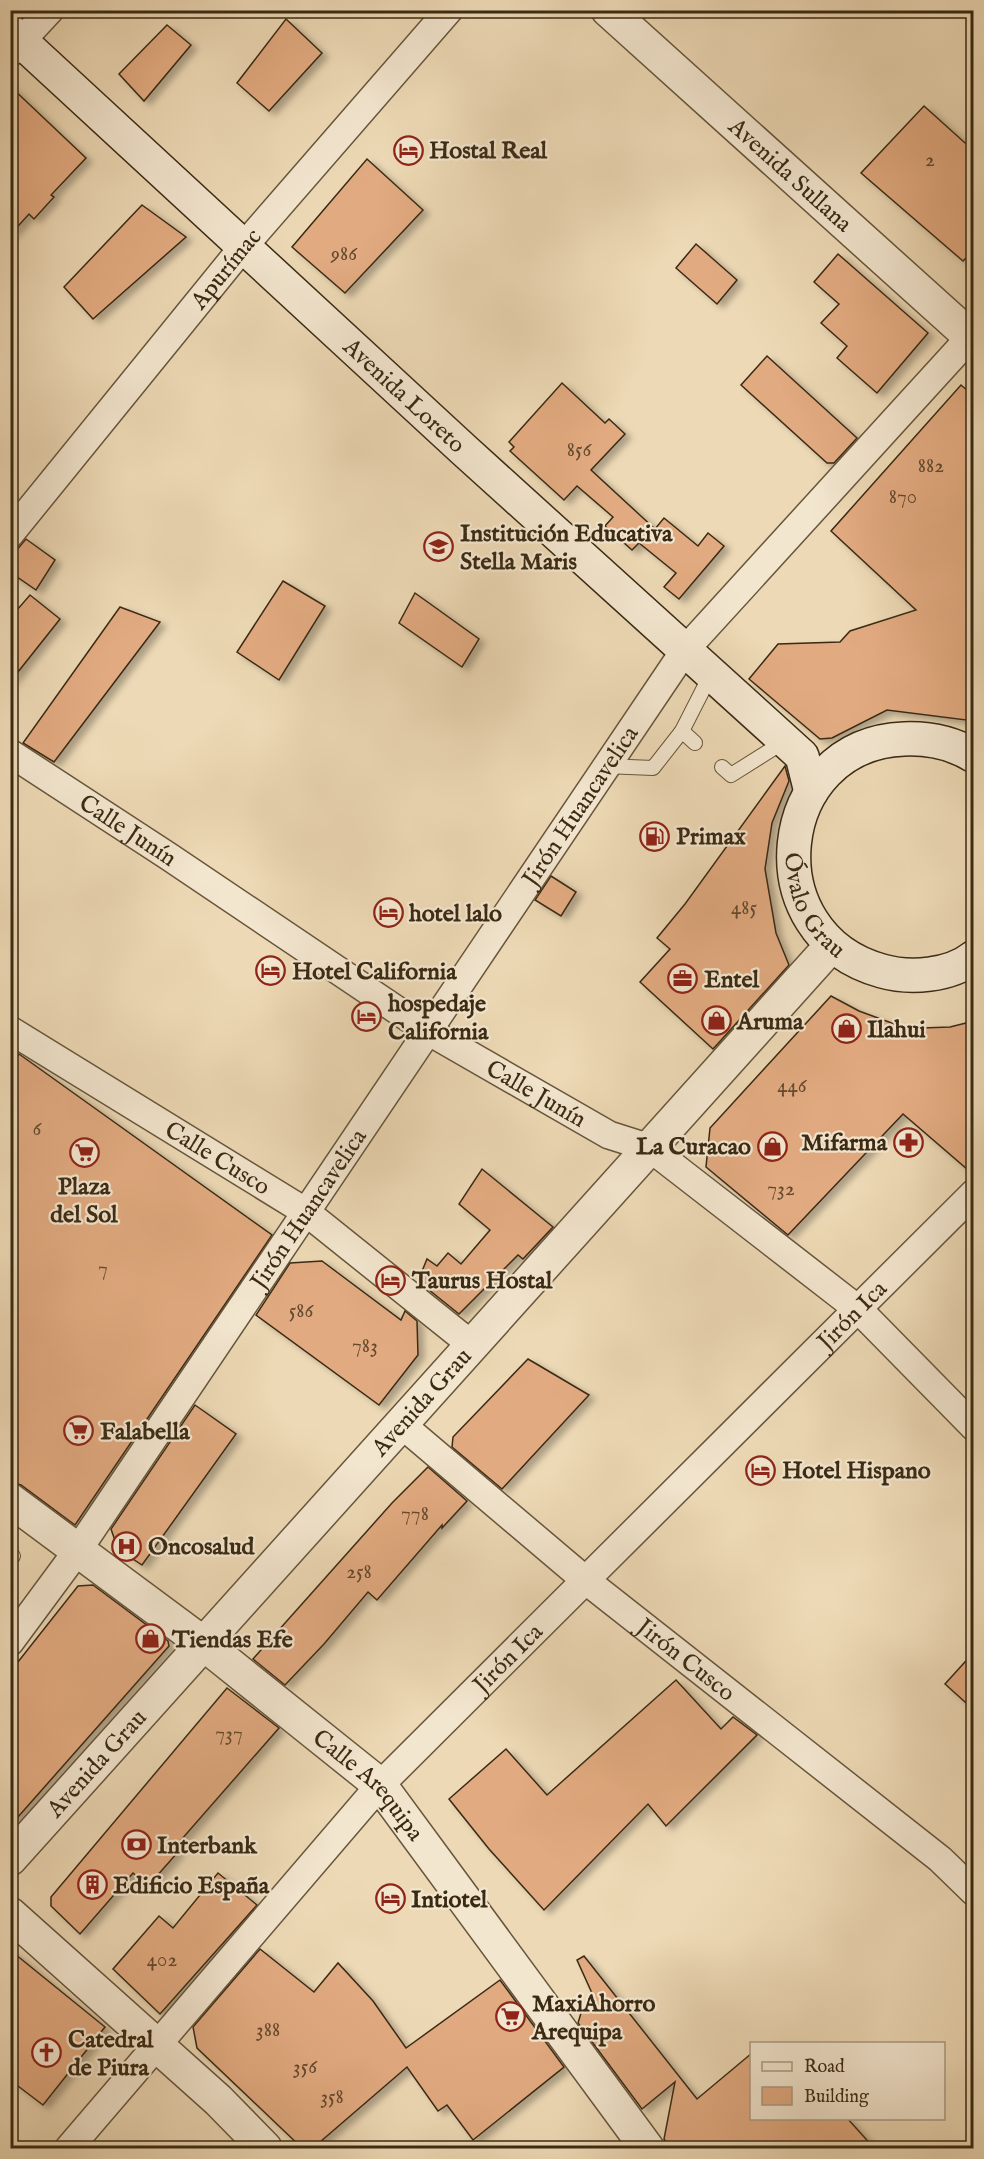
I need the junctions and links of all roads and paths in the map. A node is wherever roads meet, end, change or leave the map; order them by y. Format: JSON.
{"nodes":[{"id":1,"x":50,"y":10,"type":"edge"},
{"id":2,"x":449,"y":10,"type":"edge"},
{"id":3,"x":608,"y":10,"type":"edge"},
{"id":4,"x":14,"y":42,"type":"edge"},
{"id":5,"x":243,"y":247,"type":"junction"},
{"id":6,"x":972,"y":336,"type":"edge"},
{"id":7,"x":10,"y":534,"type":"edge"},
{"id":8,"x":685,"y":650,"type":"junction"},
{"id":9,"x":711,"y":674,"type":"junction"},
{"id":10,"x":682,"y":731,"type":"junction"},
{"id":11,"x":695,"y":743,"type":"dead end"},
{"id":12,"x":793,"y":748,"type":"junction"},
{"id":13,"x":10,"y":753,"type":"edge"},
{"id":14,"x":973,"y":755,"type":"edge"},
{"id":15,"x":844,"y":759,"type":"junction"},
{"id":16,"x":605,"y":766,"type":"junction"},
{"id":17,"x":722,"y":767,"type":"dead end"},
{"id":18,"x":811,"y":792,"type":"junction"},
{"id":19,"x":831,"y":946,"type":"junction"},
{"id":20,"x":974,"y":957,"type":"edge"},
{"id":21,"x":10,"y":1030,"type":"edge"},
{"id":22,"x":428,"y":1031,"type":"junction"},
{"id":23,"x":650,"y":1148,"type":"junction"},
{"id":24,"x":974,"y":1193,"type":"edge"},
{"id":25,"x":306,"y":1212,"type":"junction"},
{"id":26,"x":859,"y":1310,"type":"junction"},
{"id":27,"x":472,"y":1345,"type":"junction"},
{"id":28,"x":401,"y":1424,"type":"junction"},
{"id":29,"x":974,"y":1427,"type":"edge"},
{"id":30,"x":11,"y":1502,"type":"edge"},
{"id":31,"x":78,"y":1550,"type":"junction"},
{"id":32,"x":10,"y":1554,"type":"edge"},
{"id":33,"x":10,"y":1559,"type":"edge"},
{"id":34,"x":584,"y":1580,"type":"junction"},
{"id":35,"x":10,"y":1642,"type":"edge"},
{"id":36,"x":204,"y":1644,"type":"junction"},
{"id":37,"x":380,"y":1785,"type":"junction"},
{"id":38,"x":10,"y":1859,"type":"edge"},
{"id":39,"x":974,"y":1892,"type":"edge"},
{"id":40,"x":10,"y":1914,"type":"edge"},
{"id":41,"x":157,"y":2047,"type":"junction"},
{"id":42,"x":69,"y":2148,"type":"edge"},
{"id":43,"x":265,"y":2148,"type":"edge"},
{"id":44,"x":647,"y":2148,"type":"edge"}],
"edges":[{"from":1,"to":4,"type":"street"},
{"from":2,"to":5,"type":"street","name":"Apurímac"},
{"from":3,"to":6,"type":"street","name":"Avenida Sullana"},
{"from":4,"to":5,"type":"street","name":"Avenida Loreto"},
{"from":5,"to":7,"type":"street","name":"Apurímac"},
{"from":5,"to":8,"type":"street","name":"Avenida Loreto"},
{"from":6,"to":8,"type":"street","name":"Jirón Huancavelica"},
{"from":8,"to":9,"type":"street","name":"Avenida Loreto"},
{"from":8,"to":16,"type":"street","name":"Jirón Huancavelica"},
{"from":9,"to":10,"type":"lane"},
{"from":9,"to":12,"type":"street","name":"Avenida Loreto"},
{"from":10,"to":11,"type":"lane"},
{"from":10,"to":16,"type":"lane"},
{"from":12,"to":15,"type":"street"},
{"from":12,"to":17,"type":"lane"},
{"from":12,"to":18,"type":"street"},
{"from":13,"to":22,"type":"street","name":"Calle Junín"},
{"from":14,"to":15,"type":"street","name":"Óvalo Grau"},
{"from":15,"to":18,"type":"street","name":"Óvalo Grau"},
{"from":16,"to":22,"type":"street","name":"Jirón Huancavelica"},
{"from":18,"to":19,"type":"street","name":"Óvalo Grau"},
{"from":19,"to":20,"type":"street","name":"Óvalo Grau"},
{"from":19,"to":23,"type":"street","name":"Avenida Grau"},
{"from":21,"to":25,"type":"street","name":"Calle Cusco"},
{"from":22,"to":23,"type":"street","name":"Calle Junín"},
{"from":22,"to":25,"type":"street","name":"Jirón Huancavelica"},
{"from":23,"to":26,"type":"street","name":"Calle Junín"},
{"from":23,"to":27,"type":"street","name":"Avenida Grau"},
{"from":24,"to":26,"type":"street","name":"Jirón Ica"},
{"from":25,"to":27,"type":"street","name":"Calle Cusco"},
{"from":25,"to":31,"type":"street","name":"Jirón Huancavelica"},
{"from":26,"to":29,"type":"street","name":"Calle Junín"},
{"from":26,"to":34,"type":"street","name":"Jirón Ica"},
{"from":27,"to":28,"type":"street","name":"Avenida Grau"},
{"from":28,"to":34,"type":"street","name":"Jirón Cusco"},
{"from":28,"to":36,"type":"street","name":"Avenida Grau"},
{"from":30,"to":31,"type":"street","name":"Calle Arequipa"},
{"from":31,"to":35,"type":"street","name":"Jirón Huancavelica"},
{"from":31,"to":36,"type":"street","name":"Calle Arequipa"},
{"from":32,"to":33,"type":"lane"},
{"from":34,"to":37,"type":"street","name":"Jirón Ica"},
{"from":34,"to":39,"type":"street","name":"Jirón Cusco"},
{"from":36,"to":37,"type":"street","name":"Calle Arequipa"},
{"from":36,"to":38,"type":"street","name":"Avenida Grau"},
{"from":37,"to":41,"type":"street","name":"Jirón Ica"},
{"from":37,"to":44,"type":"street","name":"Calle Arequipa"},
{"from":40,"to":41,"type":"street"},
{"from":41,"to":42,"type":"street","name":"Jirón Ica"},
{"from":41,"to":43,"type":"street"}]}
